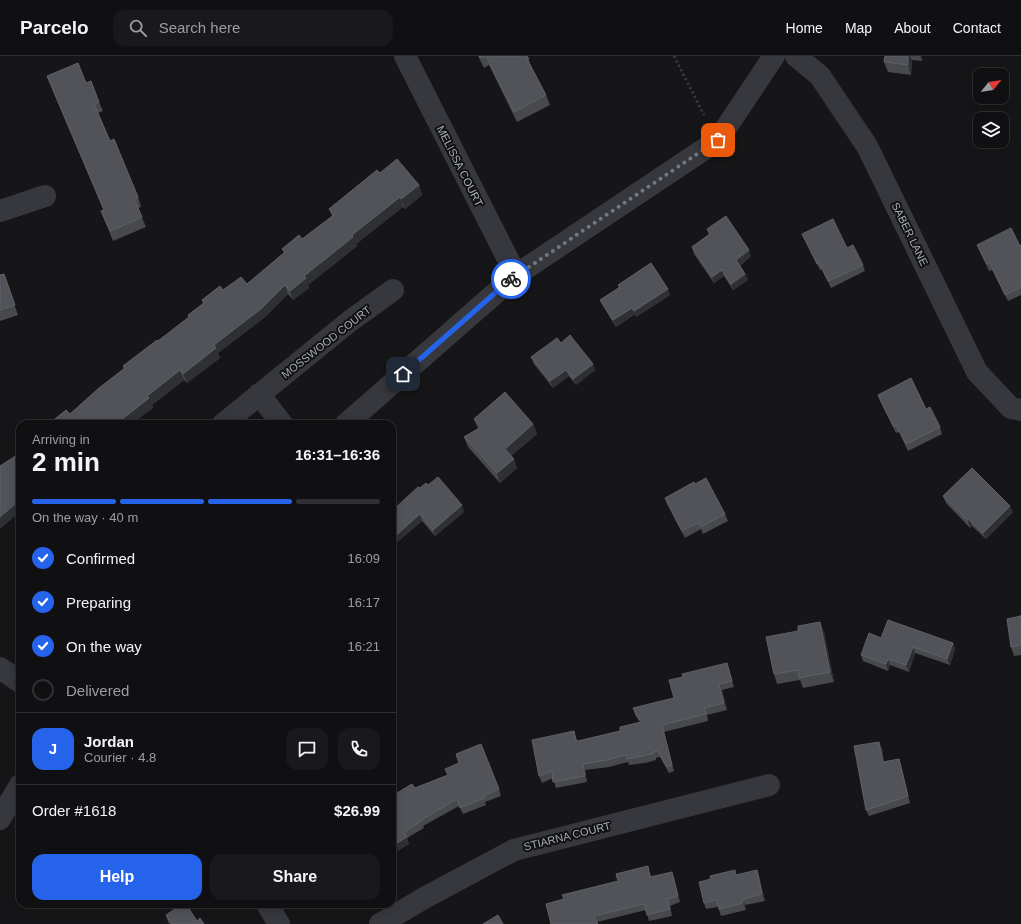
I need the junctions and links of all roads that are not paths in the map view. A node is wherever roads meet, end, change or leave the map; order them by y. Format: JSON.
{"nodes":[{"id":1,"x":405,"y":56,"type":"edge"},
{"id":2,"x":774,"y":56,"type":"edge"},
{"id":3,"x":796,"y":56,"type":"edge"},
{"id":4,"x":45,"y":196,"type":"dead end"},
{"id":5,"x":0,"y":211,"type":"edge"},
{"id":6,"x":516,"y":275,"type":"junction"},
{"id":7,"x":393,"y":290,"type":"dead end"},
{"id":8,"x":259,"y":394,"type":"junction"},
{"id":9,"x":1021,"y":410,"type":"edge"},
{"id":10,"x":228,"y":420,"type":"edge"},
{"id":11,"x":279,"y":420,"type":"edge"},
{"id":12,"x":351,"y":420,"type":"edge"},
{"id":13,"x":0,"y":668,"type":"edge"},
{"id":14,"x":16,"y":679,"type":"edge"},
{"id":15,"x":769,"y":785,"type":"dead end"},
{"id":16,"x":16,"y":792,"type":"edge"},
{"id":17,"x":0,"y":819,"type":"edge"},
{"id":18,"x":269,"y":908,"type":"edge"},
{"id":19,"x":279,"y":924,"type":"edge"},
{"id":20,"x":380,"y":924,"type":"edge"}],
"edges":[{"from":1,"to":6,"type":"street","name":"MELISSA COURT"},
{"from":2,"to":6,"type":"street"},
{"from":3,"to":9,"type":"street","name":"SABER LANE"},
{"from":4,"to":5,"type":"street"},
{"from":6,"to":12,"type":"street"},
{"from":7,"to":8,"type":"street","name":"MOSSWOOD COURT"},
{"from":8,"to":10,"type":"street","name":"MOSSWOOD COURT"},
{"from":8,"to":11,"type":"street"},
{"from":13,"to":14,"type":"street"},
{"from":15,"to":20,"type":"street","name":"STIARNA COURT"},
{"from":16,"to":17,"type":"street"},
{"from":18,"to":19,"type":"street"}]}
